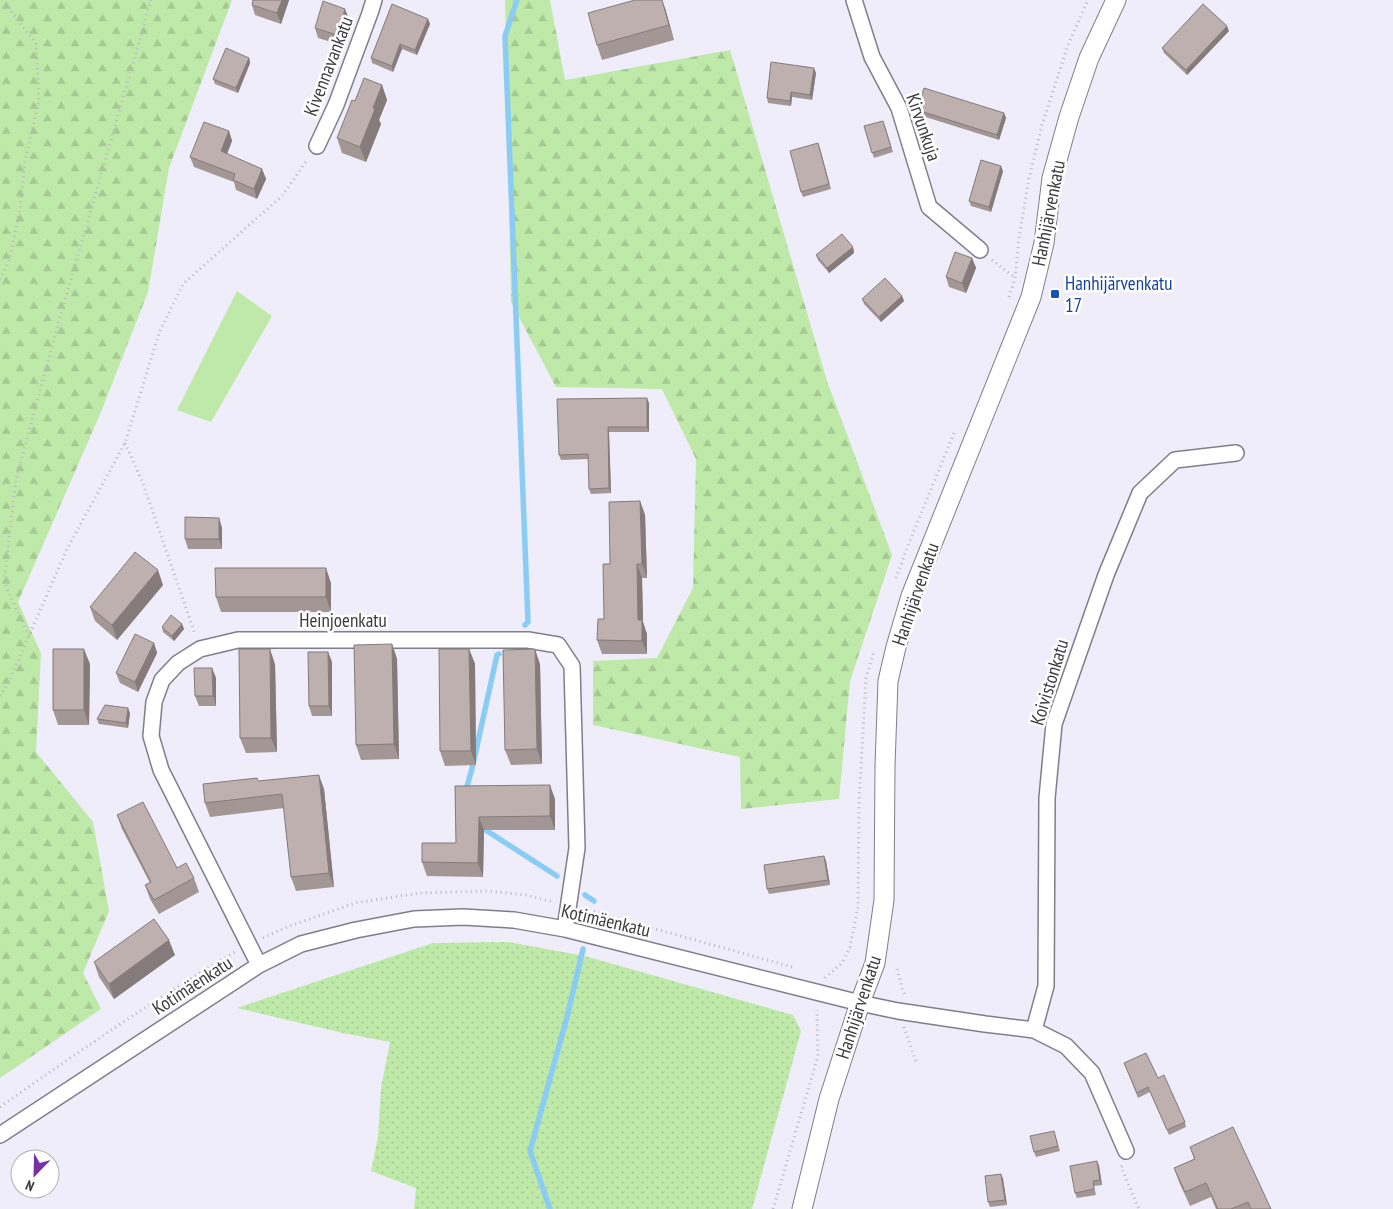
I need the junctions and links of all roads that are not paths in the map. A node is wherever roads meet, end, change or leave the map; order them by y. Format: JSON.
{"nodes":[{"id":1,"x":374,"y":0,"type":"edge"},
{"id":2,"x":854,"y":0,"type":"edge"},
{"id":3,"x":1116,"y":0,"type":"edge"},
{"id":4,"x":317,"y":146,"type":"road end"},
{"id":5,"x":980,"y":250,"type":"road end"},
{"id":6,"x":1236,"y":453,"type":"dead end"},
{"id":7,"x":564,"y":929,"type":"junction"},
{"id":8,"x":259,"y":965,"type":"junction"},
{"id":9,"x":860,"y":1003,"type":"junction"},
{"id":10,"x":1034,"y":1030,"type":"junction"},
{"id":11,"x":0,"y":1135,"type":"edge"},
{"id":12,"x":1126,"y":1150,"type":"road end"},
{"id":13,"x":802,"y":1209,"type":"edge"}],
"edges":[{"from":1,"to":4,"type":"street","name":"Kivennavankatu"},
{"from":2,"to":5,"type":"street","name":"Kirvunkuja"},
{"from":3,"to":9,"type":"street","name":"Hanhijärvenkatu"},
{"from":6,"to":10,"type":"street","name":"Koivistonkatu"},
{"from":7,"to":8,"type":"street","name":"Kotimäenkatu"},
{"from":7,"to":8,"type":"street","name":"Heinjoenkatu"},
{"from":7,"to":9,"type":"street","name":"Kotimäenkatu"},
{"from":8,"to":11,"type":"street","name":"Kotimäenkatu"},
{"from":9,"to":10,"type":"street","name":"Kotimäenkatu"},
{"from":9,"to":13,"type":"street","name":"Hanhijärvenkatu"},
{"from":10,"to":12,"type":"street","name":"Kotimäenkatu"}]}
